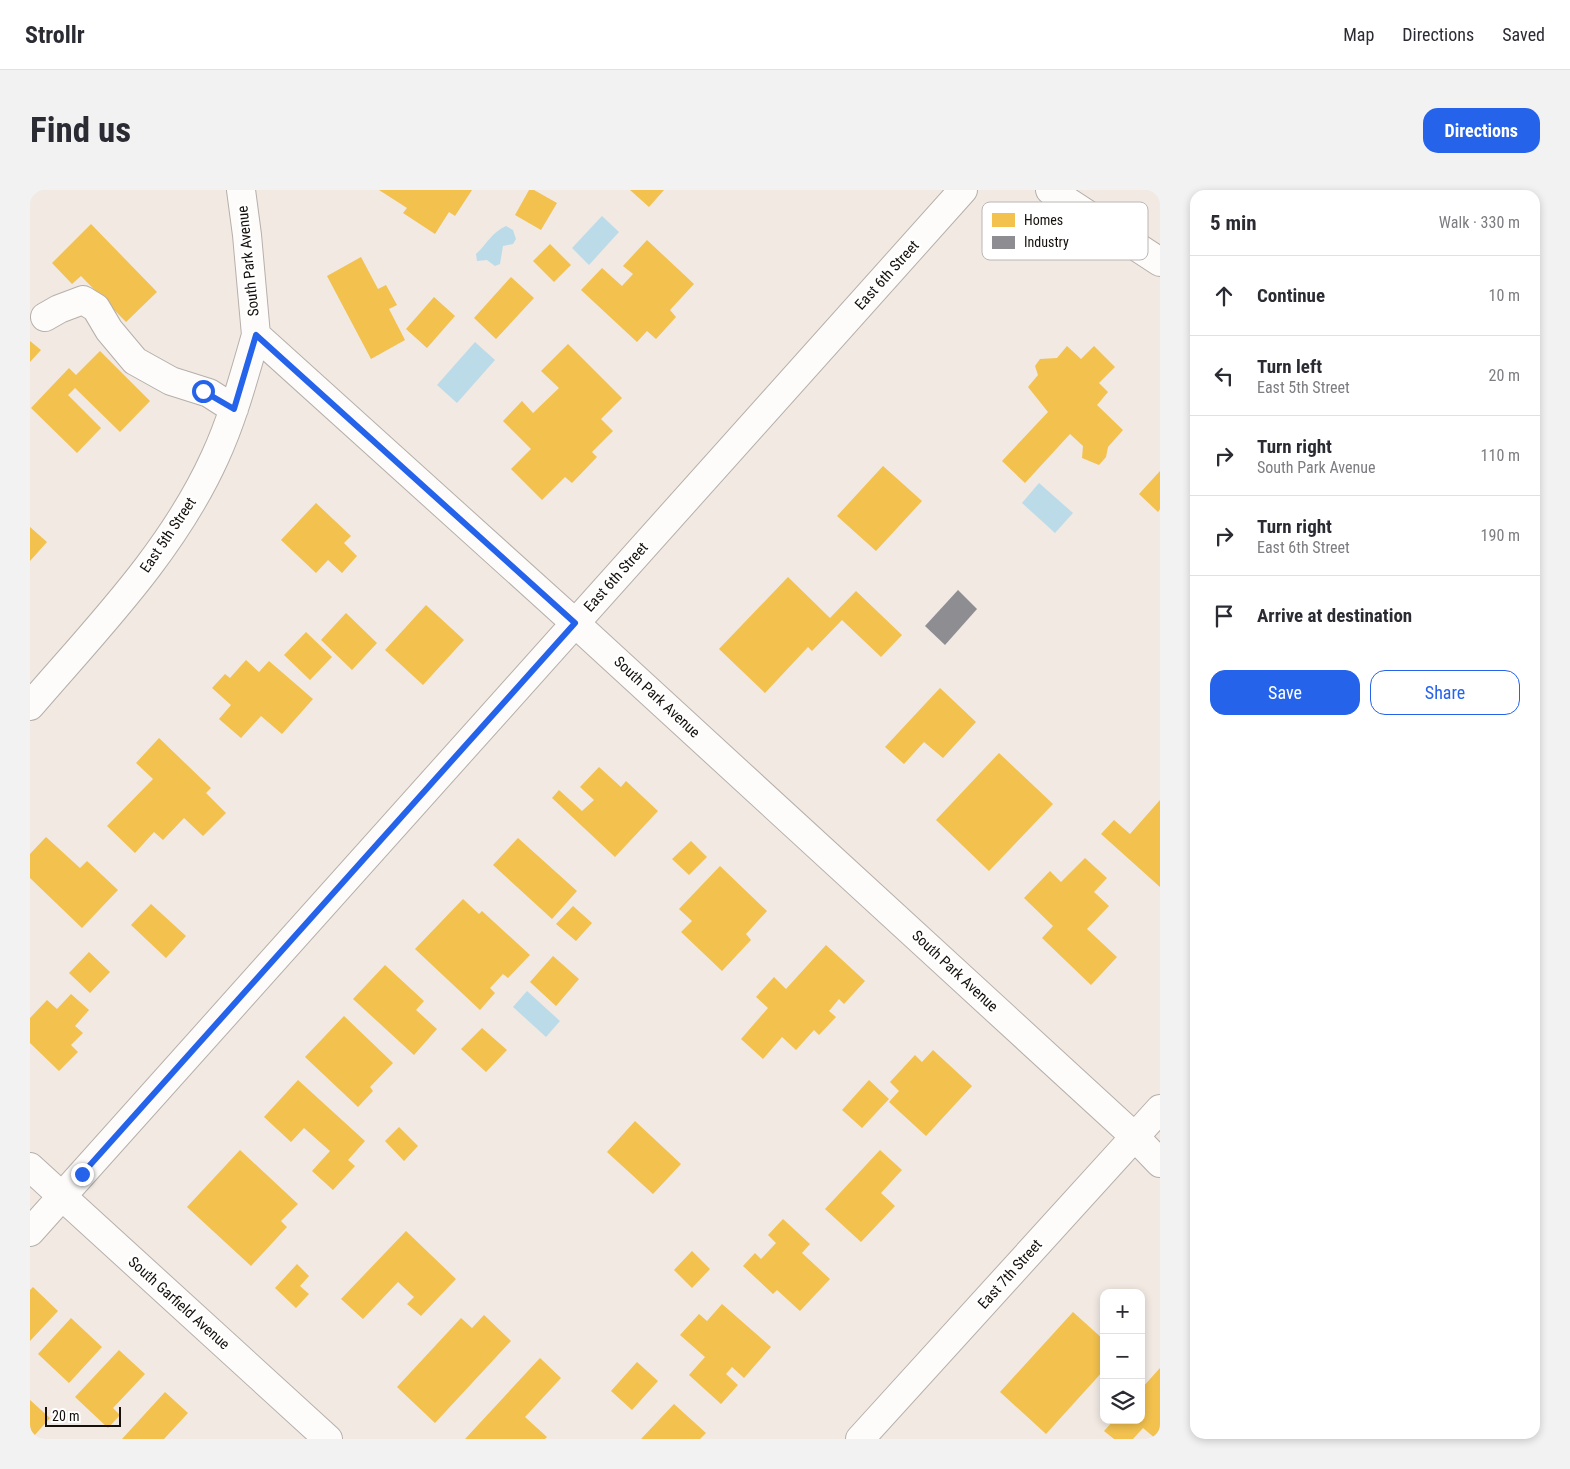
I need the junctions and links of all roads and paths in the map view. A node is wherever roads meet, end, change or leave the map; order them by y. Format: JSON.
{"nodes":[{"id":1,"x":241,"y":190,"type":"edge"},
{"id":2,"x":963,"y":190,"type":"edge"},
{"id":3,"x":1050,"y":190,"type":"edge"},
{"id":4,"x":1068,"y":202,"type":"edge"},
{"id":5,"x":1148,"y":254,"type":"edge"},
{"id":6,"x":1160,"y":262,"type":"edge"},
{"id":7,"x":45,"y":317,"type":"dead end"},
{"id":8,"x":256,"y":335,"type":"junction"},
{"id":9,"x":234,"y":409,"type":"junction"},
{"id":10,"x":575,"y":623,"type":"junction"},
{"id":11,"x":30,"y":706,"type":"edge"},
{"id":12,"x":1160,"y":1109,"type":"edge"},
{"id":13,"x":1135,"y":1137,"type":"junction"},
{"id":14,"x":1160,"y":1163,"type":"edge"},
{"id":15,"x":30,"y":1167,"type":"edge"},
{"id":16,"x":62,"y":1196,"type":"junction"},
{"id":17,"x":30,"y":1232,"type":"edge"},
{"id":18,"x":328,"y":1439,"type":"edge"},
{"id":19,"x":860,"y":1439,"type":"edge"}],
"edges":[{"from":1,"to":8,"type":"street","name":"South Park Avenue"},
{"from":2,"to":10,"type":"street","name":"East 6th Street"},
{"from":3,"to":4,"type":"street"},
{"from":5,"to":6,"type":"street"},
{"from":7,"to":9,"type":"street"},
{"from":8,"to":9,"type":"street","name":"East 5th Street"},
{"from":8,"to":10,"type":"street","name":"South Park Avenue"},
{"from":9,"to":11,"type":"street","name":"East 5th Street"},
{"from":10,"to":13,"type":"street","name":"South Park Avenue"},
{"from":10,"to":16,"type":"street","name":"East 6th Street"},
{"from":12,"to":13,"type":"street","name":"East 7th Street"},
{"from":13,"to":14,"type":"street","name":"South Park Avenue"},
{"from":13,"to":19,"type":"street","name":"East 7th Street"},
{"from":15,"to":16,"type":"street","name":"South Garfield Avenue"},
{"from":16,"to":17,"type":"street","name":"East 6th Street"},
{"from":16,"to":18,"type":"street","name":"South Garfield Avenue"}]}
